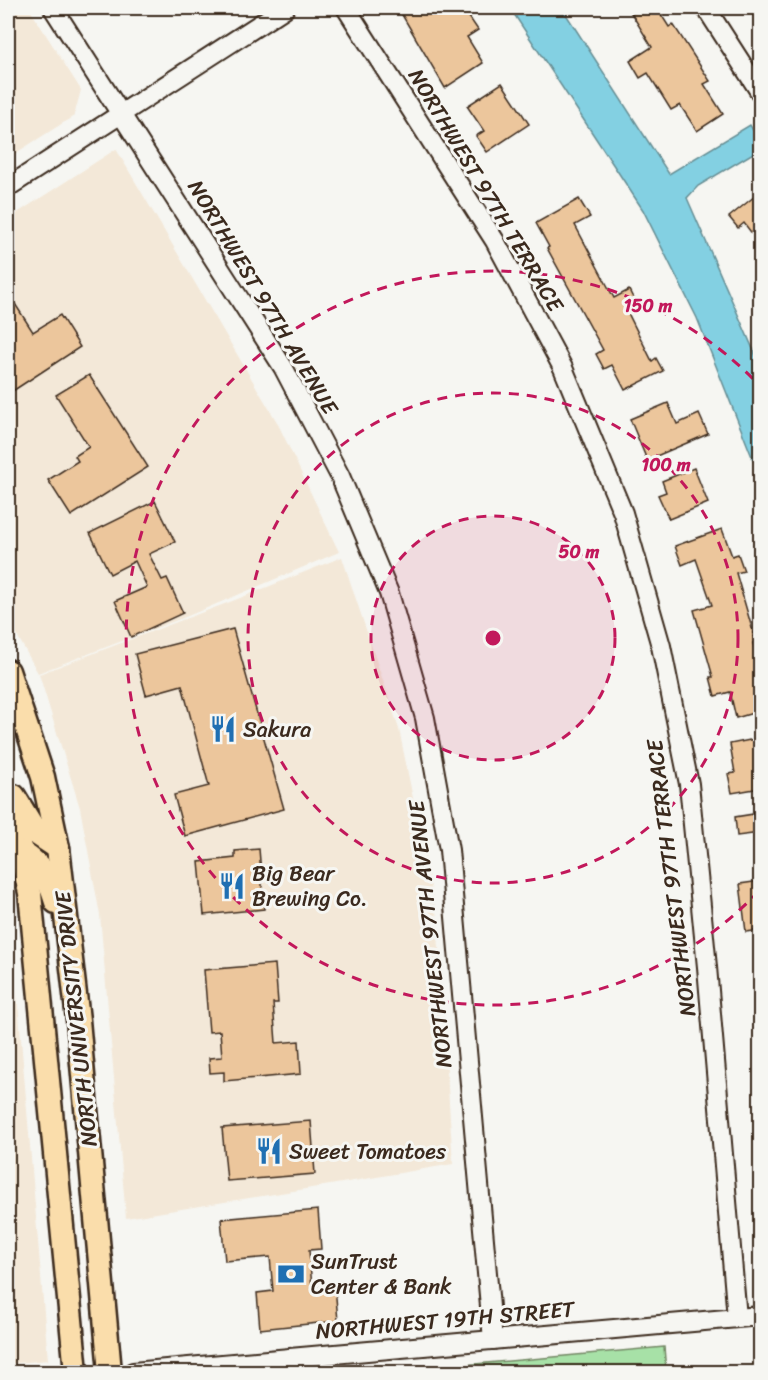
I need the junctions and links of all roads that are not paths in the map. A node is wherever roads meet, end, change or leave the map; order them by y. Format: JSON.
{"nodes":[{"id":1,"x":53,"y":8,"type":"edge"},
{"id":2,"x":285,"y":8,"type":"edge"},
{"id":3,"x":346,"y":8,"type":"edge"},
{"id":4,"x":707,"y":8,"type":"edge"},
{"id":5,"x":760,"y":92,"type":"edge"},
{"id":6,"x":121,"y":113,"type":"junction"},
{"id":7,"x":8,"y":187,"type":"edge"},
{"id":8,"x":8,"y":672,"type":"edge"},
{"id":9,"x":8,"y":784,"type":"edge"},
{"id":10,"x":8,"y":794,"type":"edge"},
{"id":11,"x":58,"y":848,"type":"junction"},
{"id":12,"x":21,"y":852,"type":"junction"},
{"id":13,"x":70,"y":946,"type":"junction"},
{"id":14,"x":760,"y":1316,"type":"edge"},
{"id":15,"x":737,"y":1318,"type":"junction"},
{"id":16,"x":494,"y":1340,"type":"junction"},
{"id":17,"x":75,"y":1372,"type":"edge"},
{"id":18,"x":110,"y":1372,"type":"edge"},
{"id":19,"x":133,"y":1372,"type":"edge"}],
"edges":[{"from":1,"to":6,"type":"street","name":"NORTHWEST 97TH AVENUE"},
{"from":2,"to":6,"type":"street"},
{"from":3,"to":15,"type":"street","name":"NORTHWEST 97TH TERRACE"},
{"from":4,"to":5,"type":"street"},
{"from":6,"to":7,"type":"street"},
{"from":6,"to":16,"type":"street","name":"NORTHWEST 97TH AVENUE"},
{"from":8,"to":11,"type":"main road","name":"NORTH UNIVERSITY DRIVE"},
{"from":9,"to":11,"type":"main road"},
{"from":10,"to":12,"type":"main road","name":"NORTH UNIVERSITY DRIVE"},
{"from":11,"to":13,"type":"main road","name":"NORTH UNIVERSITY DRIVE"},
{"from":12,"to":13,"type":"main road"},
{"from":12,"to":17,"type":"main road","name":"NORTH UNIVERSITY DRIVE"},
{"from":13,"to":18,"type":"main road","name":"NORTH UNIVERSITY DRIVE"},
{"from":14,"to":15,"type":"street","name":"NORTHWEST 19TH STREET"},
{"from":15,"to":16,"type":"street","name":"NORTHWEST 19TH STREET"},
{"from":16,"to":19,"type":"street","name":"NORTHWEST 19TH STREET"}]}
